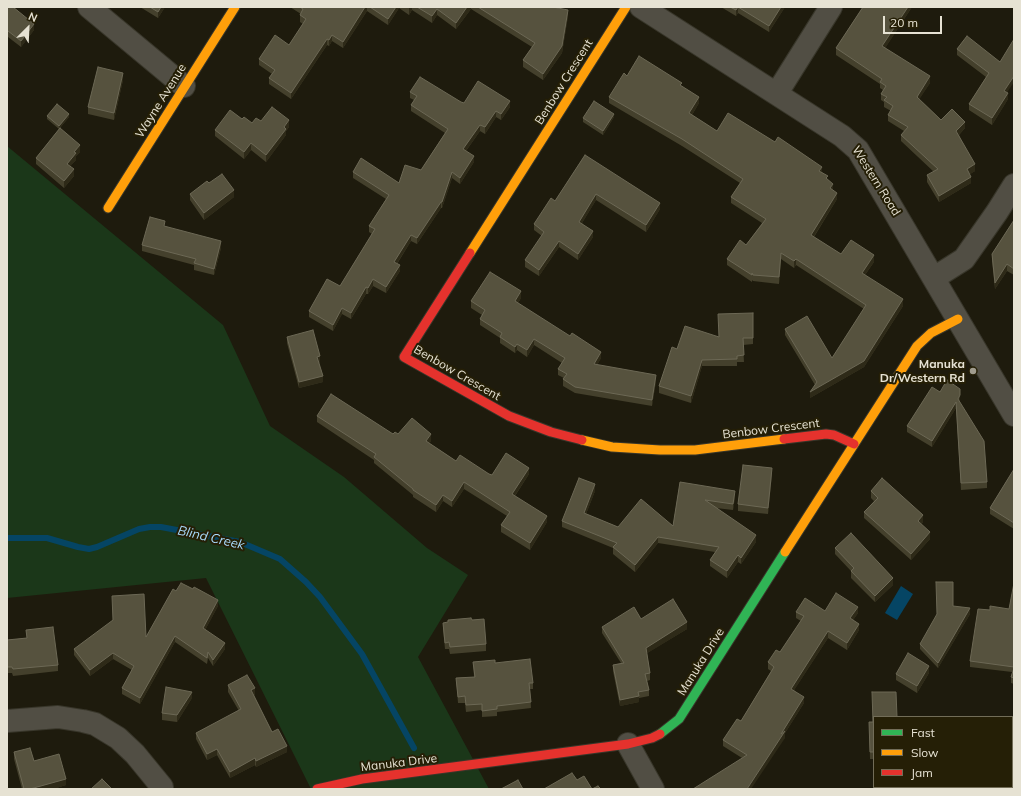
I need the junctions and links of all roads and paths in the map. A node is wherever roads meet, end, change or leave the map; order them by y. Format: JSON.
{"nodes":[{"id":1,"x":89,"y":7,"type":"edge"},
{"id":2,"x":235,"y":7,"type":"edge"},
{"id":3,"x":626,"y":7,"type":"edge"},
{"id":4,"x":641,"y":7,"type":"edge"},
{"id":5,"x":831,"y":7,"type":"edge"},
{"id":6,"x":184,"y":86,"type":"junction"},
{"id":7,"x":777,"y":93,"type":"junction"},
{"id":8,"x":1014,"y":185,"type":"edge"},
{"id":9,"x":108,"y":208,"type":"dead end"},
{"id":10,"x":934,"y":278,"type":"junction"},
{"id":11,"x":958,"y":319,"type":"junction"},
{"id":12,"x":1014,"y":415,"type":"edge"},
{"id":13,"x":854,"y":444,"type":"junction"},
{"id":14,"x":7,"y":721,"type":"edge"},
{"id":15,"x":628,"y":744,"type":"junction"},
{"id":16,"x":162,"y":787,"type":"dead end"},
{"id":17,"x":317,"y":789,"type":"edge"},
{"id":18,"x":653,"y":789,"type":"edge"}],
"edges":[{"from":1,"to":6,"type":"street"},
{"from":2,"to":6,"type":"street","name":"Wayne Avenue"},
{"from":3,"to":13,"type":"street","name":"Benbow Crescent"},
{"from":4,"to":7,"type":"street","name":"Western Road"},
{"from":5,"to":7,"type":"street"},
{"from":6,"to":9,"type":"street","name":"Wayne Avenue"},
{"from":7,"to":10,"type":"street","name":"Western Road"},
{"from":8,"to":10,"type":"street"},
{"from":10,"to":11,"type":"street","name":"Western Road"},
{"from":11,"to":12,"type":"street","name":"Western Road"},
{"from":11,"to":13,"type":"street","name":"Manuka Drive"},
{"from":13,"to":15,"type":"street","name":"Manuka Drive"},
{"from":14,"to":16,"type":"street"},
{"from":15,"to":17,"type":"street","name":"Manuka Drive"},
{"from":15,"to":18,"type":"street"}]}
